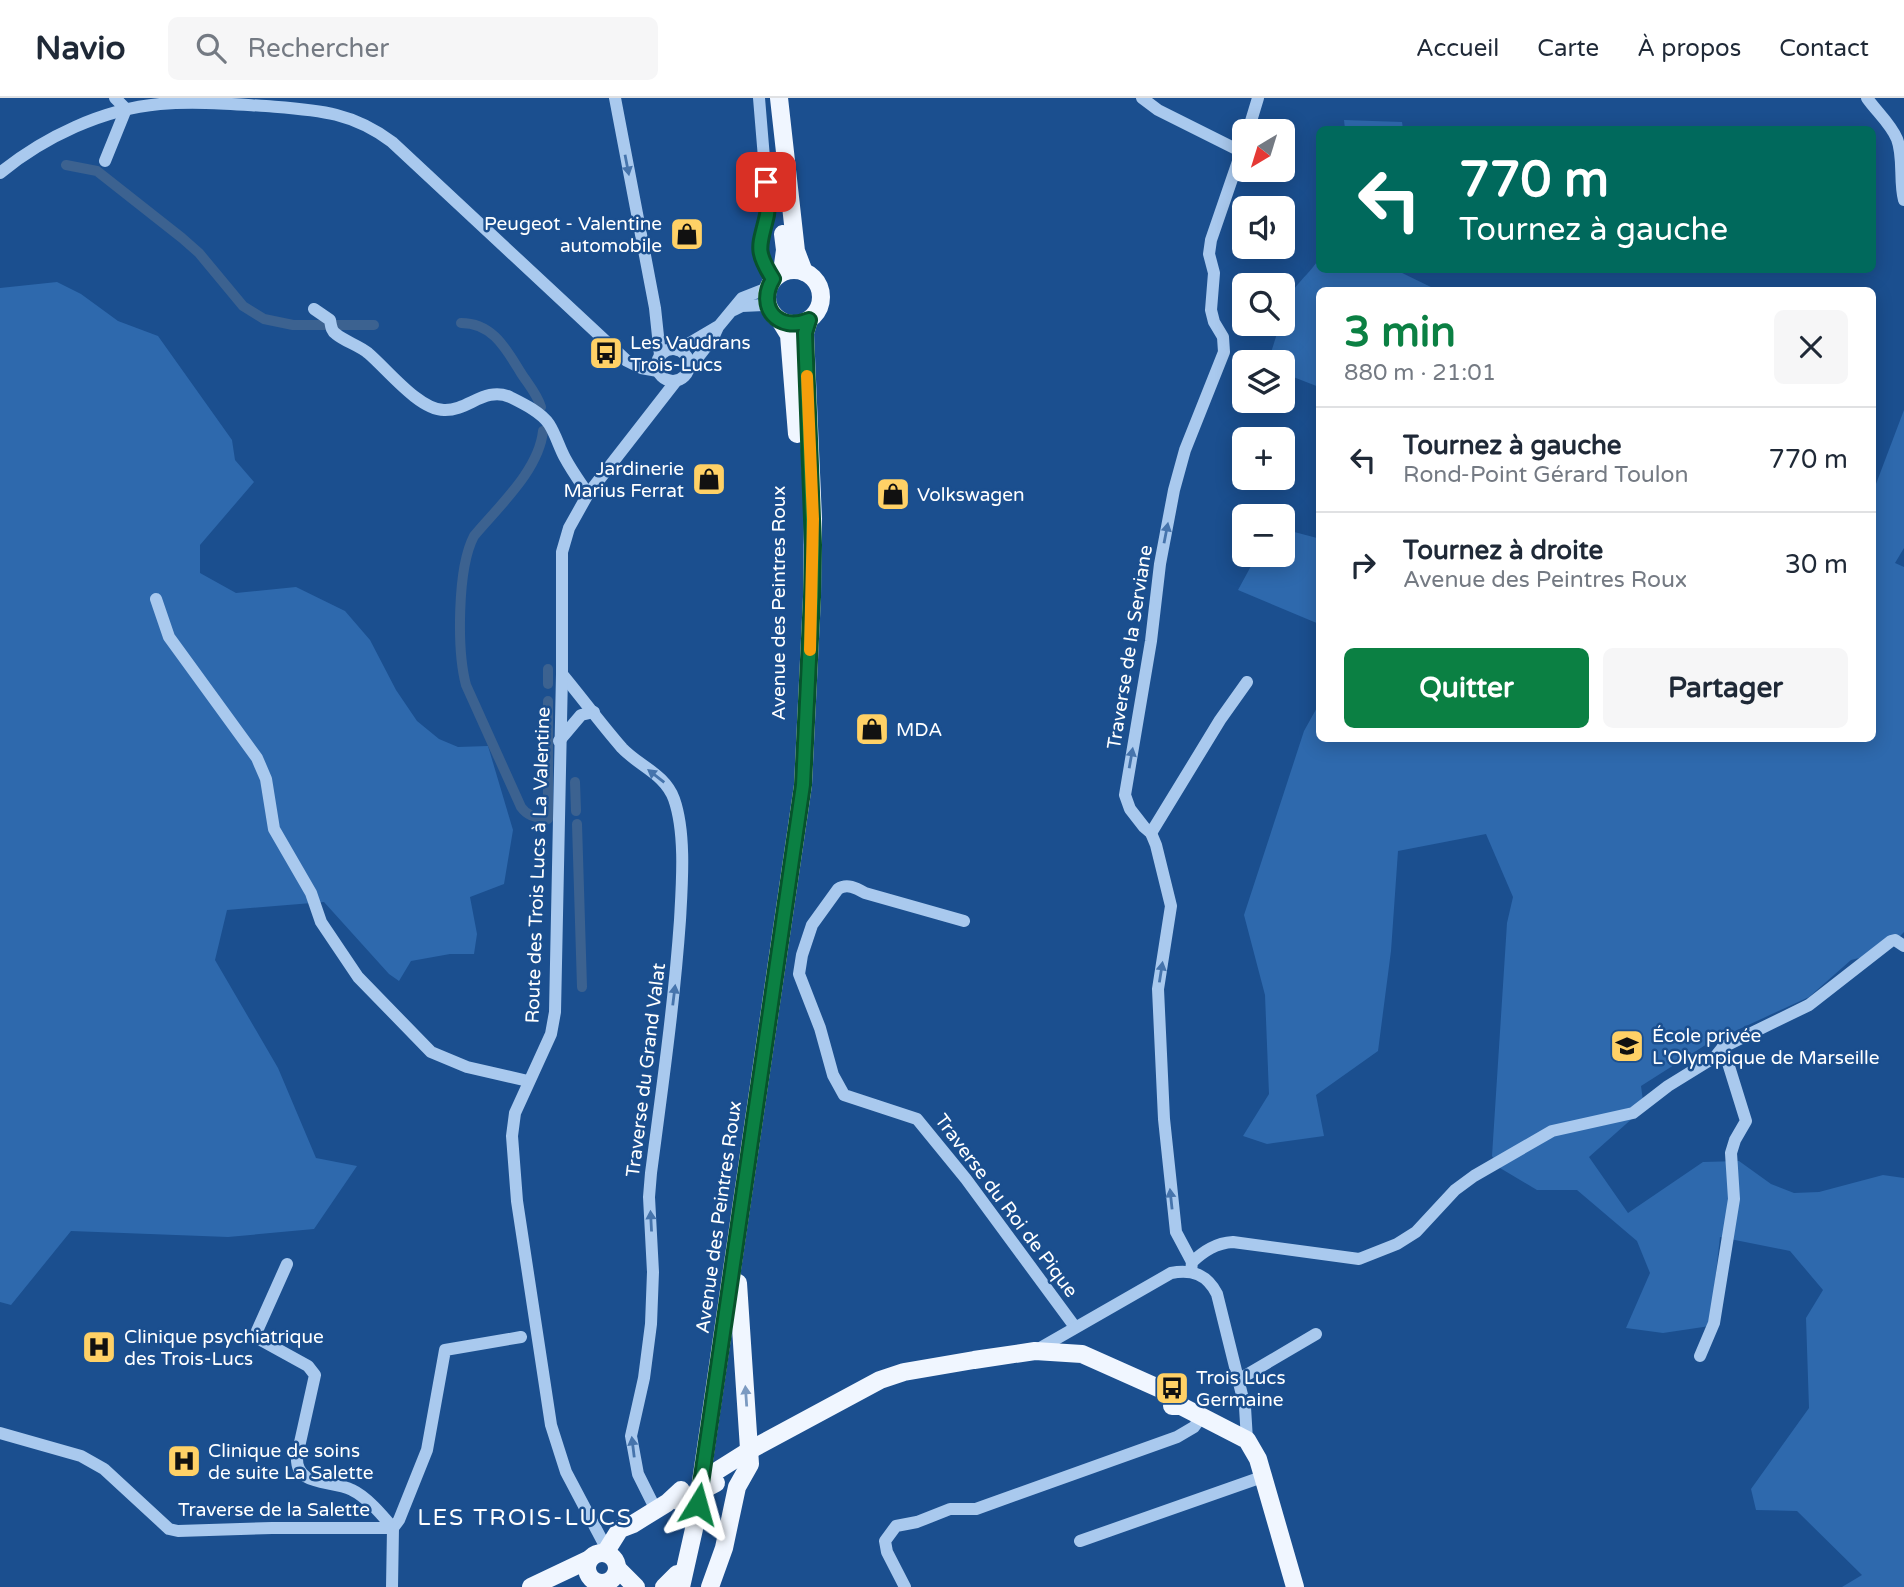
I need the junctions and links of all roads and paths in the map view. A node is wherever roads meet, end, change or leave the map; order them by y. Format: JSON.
{"nodes":[{"id":1,"x":115,"y":98,"type":"edge"},
{"id":2,"x":614,"y":98,"type":"edge"},
{"id":3,"x":759,"y":98,"type":"edge"},
{"id":4,"x":769,"y":98,"type":"edge"},
{"id":5,"x":779,"y":98,"type":"edge"},
{"id":6,"x":1142,"y":98,"type":"edge"},
{"id":7,"x":1258,"y":98,"type":"edge"},
{"id":8,"x":1867,"y":98,"type":"edge"},
{"id":9,"x":126,"y":110,"type":"junction"},
{"id":10,"x":1252,"y":119,"type":"edge"},
{"id":11,"x":1232,"y":143,"type":"edge"},
{"id":12,"x":105,"y":161,"type":"dead end"},
{"id":13,"x":0,"y":173,"type":"edge"},
{"id":14,"x":1232,"y":180,"type":"edge"},
{"id":15,"x":1904,"y":200,"type":"edge"},
{"id":16,"x":804,"y":272,"type":"junction"},
{"id":17,"x":772,"y":286,"type":"junction"},
{"id":18,"x":314,"y":309,"type":"dead end"},
{"id":19,"x":809,"y":320,"type":"junction"},
{"id":20,"x":781,"y":322,"type":"junction"},
{"id":21,"x":718,"y":327,"type":"junction"},
{"id":22,"x":678,"y":350,"type":"junction"},
{"id":23,"x":659,"y":365,"type":"junction"},
{"id":24,"x":688,"y":370,"type":"junction"},
{"id":25,"x":676,"y":381,"type":"junction"},
{"id":26,"x":649,"y":414,"type":"junction"},
{"id":27,"x":588,"y":495,"type":"junction"},
{"id":28,"x":156,"y":599,"type":"dead end"},
{"id":29,"x":562,"y":674,"type":"junction"},
{"id":30,"x":1247,"y":682,"type":"dead end"},
{"id":31,"x":594,"y":712,"type":"junction"},
{"id":32,"x":559,"y":741,"type":"junction"},
{"id":33,"x":1151,"y":833,"type":"junction"},
{"id":34,"x":788,"y":887,"type":"junction"},
{"id":35,"x":964,"y":921,"type":"dead end"},
{"id":36,"x":1904,"y":946,"type":"edge"},
{"id":37,"x":1723,"y":1047,"type":"junction"},
{"id":38,"x":528,"y":1081,"type":"junction"},
{"id":39,"x":287,"y":1264,"type":"dead end"},
{"id":40,"x":734,"y":1265,"type":"junction"},
{"id":41,"x":1192,"y":1267,"type":"junction"},
{"id":42,"x":1075,"y":1327,"type":"junction"},
{"id":43,"x":1316,"y":1334,"type":"dead end"},
{"id":44,"x":521,"y":1336,"type":"dead end"},
{"id":45,"x":1042,"y":1352,"type":"junction"},
{"id":46,"x":1700,"y":1356,"type":"dead end"},
{"id":47,"x":1238,"y":1380,"type":"junction"},
{"id":48,"x":1243,"y":1401,"type":"junction"},
{"id":49,"x":1191,"y":1411,"type":"junction"},
{"id":50,"x":0,"y":1433,"type":"edge"},
{"id":51,"x":1237,"y":1435,"type":"junction"},
{"id":52,"x":750,"y":1449,"type":"junction"},
{"id":53,"x":1260,"y":1472,"type":"junction"},
{"id":54,"x":723,"y":1477,"type":"junction"},
{"id":55,"x":671,"y":1501,"type":"junction"},
{"id":56,"x":627,"y":1527,"type":"junction"},
{"id":57,"x":393,"y":1528,"type":"junction"},
{"id":58,"x":596,"y":1530,"type":"junction"},
{"id":59,"x":1080,"y":1541,"type":"dead end"},
{"id":60,"x":604,"y":1566,"type":"edge"},
{"id":61,"x":677,"y":1583,"type":"edge"},
{"id":62,"x":1290,"y":1586,"type":"edge"},
{"id":63,"x":392,"y":1587,"type":"edge"},
{"id":64,"x":530,"y":1587,"type":"edge"},
{"id":65,"x":636,"y":1587,"type":"edge"},
{"id":66,"x":664,"y":1587,"type":"edge"},
{"id":67,"x":710,"y":1587,"type":"edge"},
{"id":68,"x":905,"y":1587,"type":"edge"}],
"edges":[{"from":1,"to":9,"type":"street"},
{"from":2,"to":23,"type":"street","name":"Route des Trois Lucs à La Valentine","one_way":true},
{"from":3,"to":17,"type":"street"},
{"from":4,"to":17,"type":"main road"},
{"from":5,"to":16,"type":"main road"},
{"from":6,"to":11,"type":"street","name":"Traverse de la Serviane"},
{"from":7,"to":10,"type":"street"},
{"from":8,"to":15,"type":"street"},
{"from":9,"to":12,"type":"street"},
{"from":9,"to":13,"type":"street"},
{"from":9,"to":23,"type":"street"},
{"from":33,"to":14,"type":"street","name":"Traverse de la Serviane","one_way":true},
{"from":16,"to":17,"type":"main road"},
{"from":16,"to":19,"type":"main road"},
{"from":17,"to":20,"type":"main road"},
{"from":17,"to":21,"type":"street"},
{"from":18,"to":27,"type":"street"},
{"from":19,"to":20,"type":"main road"},
{"from":19,"to":34,"type":"main road","name":"Avenue des Peintres Roux"},
{"from":20,"to":34,"type":"main road","name":"Avenue des Peintres Roux"},
{"from":21,"to":22,"type":"street"},
{"from":21,"to":24,"type":"street"},
{"from":22,"to":23,"type":"street"},
{"from":22,"to":24,"type":"street"},
{"from":23,"to":25,"type":"street"},
{"from":23,"to":26,"type":"street","name":"Route des Trois Lucs à La Valentine"},
{"from":24,"to":25,"type":"street"},
{"from":25,"to":26,"type":"street","name":"Route des Trois Lucs à La Valentine"},
{"from":26,"to":27,"type":"street","name":"Route des Trois Lucs à La Valentine"},
{"from":27,"to":29,"type":"street","name":"Route des Trois Lucs à La Valentine"},
{"from":28,"to":38,"type":"street"},
{"from":29,"to":31,"type":"street","name":"Traverse du Grand Valat"},
{"from":29,"to":32,"type":"street","name":"Route des Trois Lucs à La Valentine"},
{"from":30,"to":33,"type":"street"},
{"from":31,"to":32,"type":"street"},
{"from":55,"to":31,"type":"street","name":"Traverse du Grand Valat","one_way":true},
{"from":32,"to":38,"type":"street","name":"Route des Trois Lucs à La Valentine"},
{"from":41,"to":33,"type":"street","name":"Traverse de la Serviane","one_way":true},
{"from":34,"to":40,"type":"main road","name":"Avenue des Peintres Roux"},
{"from":35,"to":42,"type":"street","name":"Traverse du Roi de Pique"},
{"from":36,"to":37,"type":"street"},
{"from":37,"to":41,"type":"street"},
{"from":37,"to":46,"type":"street"},
{"from":38,"to":58,"type":"street","name":"Route des Trois Lucs à La Valentine"},
{"from":39,"to":57,"type":"street"},
{"from":52,"to":40,"type":"main road","one_way":true},
{"from":40,"to":61,"type":"main road","name":"Avenue des Peintres Roux"},
{"from":41,"to":42,"type":"street"},
{"from":41,"to":47,"type":"street"},
{"from":42,"to":45,"type":"street"},
{"from":43,"to":47,"type":"street"},
{"from":44,"to":57,"type":"street"},
{"from":45,"to":49,"type":"main road"},
{"from":45,"to":52,"type":"main road"},
{"from":47,"to":48,"type":"street"},
{"from":48,"to":51,"type":"street"},
{"from":48,"to":51,"type":"street"},
{"from":49,"to":51,"type":"main road"},
{"from":49,"to":68,"type":"street"},
{"from":50,"to":57,"type":"street","name":"Traverse de la Salette"},
{"from":51,"to":53,"type":"main road"},
{"from":52,"to":54,"type":"main road"},
{"from":53,"to":59,"type":"street"},
{"from":53,"to":62,"type":"main road"},
{"from":54,"to":55,"type":"main road"},
{"from":54,"to":67,"type":"main road"},
{"from":55,"to":56,"type":"main road"},
{"from":56,"to":58,"type":"street"},
{"from":56,"to":60,"type":"main road"},
{"from":57,"to":63,"type":"street","name":"Traverse de la Salette"},
{"from":58,"to":60,"type":"street","name":"Route des Trois Lucs à La Valentine"},
{"from":60,"to":64,"type":"main road"},
{"from":60,"to":65,"type":"main road"},
{"from":61,"to":66,"type":"main road"}]}
